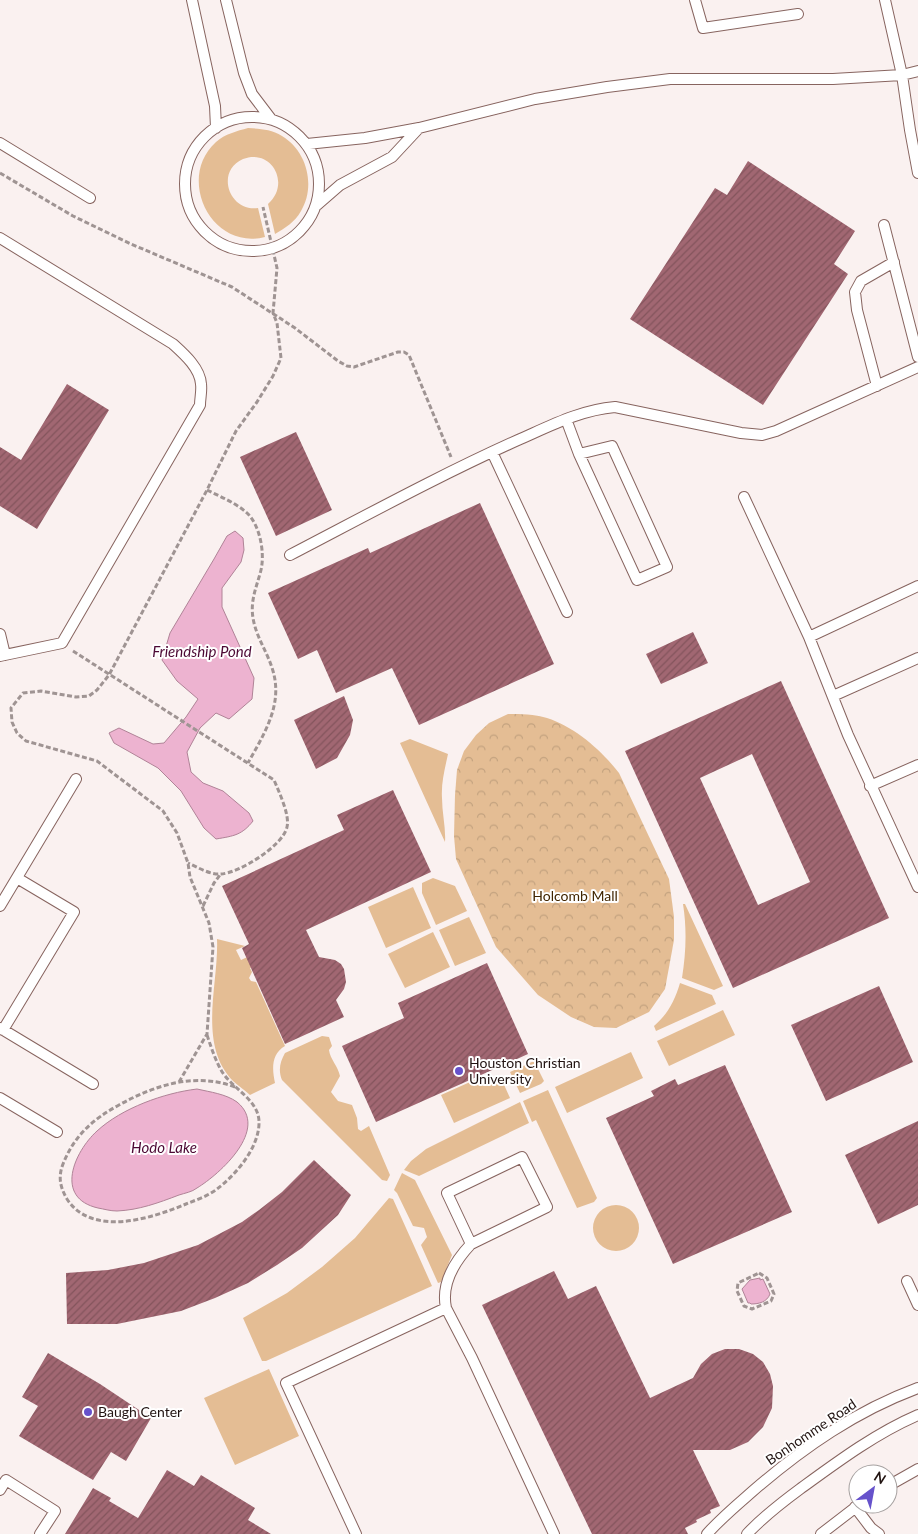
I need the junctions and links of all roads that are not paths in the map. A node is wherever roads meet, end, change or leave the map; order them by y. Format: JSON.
{"nodes":[{"id":1,"x":192,"y":0,"type":"edge"},
{"id":2,"x":226,"y":0,"type":"edge"},
{"id":3,"x":695,"y":0,"type":"edge"},
{"id":4,"x":885,"y":0,"type":"edge"},
{"id":5,"x":798,"y":14,"type":"dead end"},
{"id":6,"x":918,"y":71,"type":"edge"},
{"id":7,"x":902,"y":75,"type":"junction"},
{"id":8,"x":271,"y":119,"type":"junction"},
{"id":9,"x":216,"y":128,"type":"junction"},
{"id":10,"x":419,"y":128,"type":"junction"},
{"id":11,"x":0,"y":143,"type":"edge"},
{"id":12,"x":307,"y":144,"type":"junction"},
{"id":13,"x":918,"y":173,"type":"edge"},
{"id":14,"x":90,"y":198,"type":"dead end"},
{"id":15,"x":317,"y":205,"type":"junction"},
{"id":16,"x":884,"y":225,"type":"dead end"},
{"id":17,"x":0,"y":238,"type":"edge"},
{"id":18,"x":894,"y":262,"type":"junction"},
{"id":19,"x":918,"y":357,"type":"edge"},
{"id":20,"x":918,"y":367,"type":"edge"},
{"id":21,"x":877,"y":386,"type":"junction"},
{"id":22,"x":566,"y":419,"type":"junction"},
{"id":23,"x":492,"y":452,"type":"junction"},
{"id":24,"x":579,"y":454,"type":"junction"},
{"id":25,"x":744,"y":497,"type":"dead end"},
{"id":26,"x":290,"y":555,"type":"dead end"},
{"id":27,"x":918,"y":586,"type":"edge"},
{"id":28,"x":567,"y":612,"type":"dead end"},
{"id":29,"x":0,"y":634,"type":"edge"},
{"id":30,"x":809,"y":637,"type":"junction"},
{"id":31,"x":3,"y":656,"type":"edge"},
{"id":32,"x":918,"y":658,"type":"edge"},
{"id":33,"x":833,"y":696,"type":"junction"},
{"id":34,"x":918,"y":765,"type":"edge"},
{"id":35,"x":76,"y":779,"type":"dead end"},
{"id":36,"x":870,"y":786,"type":"junction"},
{"id":37,"x":17,"y":878,"type":"junction"},
{"id":38,"x":918,"y":887,"type":"edge"},
{"id":39,"x":0,"y":906,"type":"edge"},
{"id":40,"x":1,"y":1029,"type":"edge"},
{"id":41,"x":93,"y":1084,"type":"dead end"},
{"id":42,"x":0,"y":1098,"type":"edge"},
{"id":43,"x":57,"y":1132,"type":"dead end"},
{"id":44,"x":471,"y":1244,"type":"junction"},
{"id":45,"x":907,"y":1281,"type":"dead end"},
{"id":46,"x":918,"y":1305,"type":"edge"},
{"id":47,"x":446,"y":1308,"type":"junction"},
{"id":48,"x":918,"y":1388,"type":"edge"},
{"id":49,"x":918,"y":1415,"type":"edge"},
{"id":50,"x":918,"y":1469,"type":"edge"},
{"id":51,"x":3,"y":1479,"type":"edge"},
{"id":52,"x":898,"y":1480,"type":"edge"},
{"id":53,"x":0,"y":1490,"type":"edge"},
{"id":54,"x":848,"y":1514,"type":"edge"},
{"id":55,"x":863,"y":1514,"type":"edge"},
{"id":56,"x":40,"y":1534,"type":"edge"},
{"id":57,"x":356,"y":1534,"type":"edge"},
{"id":58,"x":554,"y":1534,"type":"edge"},
{"id":59,"x":707,"y":1534,"type":"edge"},
{"id":60,"x":747,"y":1534,"type":"edge"},
{"id":61,"x":821,"y":1534,"type":"edge"},
{"id":62,"x":879,"y":1534,"type":"edge"}],
"edges":[{"from":1,"to":9,"type":"lane"},
{"from":2,"to":8,"type":"lane"},
{"from":3,"to":5,"type":"lane"},
{"from":4,"to":7,"type":"lane"},
{"from":6,"to":7,"type":"lane"},
{"from":7,"to":10,"type":"lane"},
{"from":7,"to":13,"type":"lane"},
{"from":8,"to":9,"type":"lane"},
{"from":8,"to":12,"type":"lane"},
{"from":9,"to":15,"type":"lane"},
{"from":10,"to":12,"type":"lane"},
{"from":10,"to":15,"type":"lane"},
{"from":11,"to":14,"type":"lane"},
{"from":12,"to":15,"type":"lane"},
{"from":16,"to":18,"type":"lane"},
{"from":17,"to":31,"type":"lane"},
{"from":18,"to":19,"type":"lane"},
{"from":18,"to":21,"type":"lane"},
{"from":20,"to":21,"type":"lane"},
{"from":21,"to":22,"type":"lane"},
{"from":22,"to":23,"type":"lane"},
{"from":22,"to":24,"type":"lane"},
{"from":23,"to":26,"type":"lane"},
{"from":23,"to":28,"type":"lane"},
{"from":24,"to":24,"type":"lane"},
{"from":25,"to":30,"type":"lane"},
{"from":27,"to":30,"type":"lane"},
{"from":29,"to":31,"type":"lane"},
{"from":30,"to":33,"type":"lane"},
{"from":32,"to":33,"type":"lane"},
{"from":33,"to":36,"type":"lane"},
{"from":34,"to":36,"type":"lane"},
{"from":35,"to":37,"type":"lane"},
{"from":36,"to":38,"type":"lane"},
{"from":37,"to":39,"type":"lane"},
{"from":37,"to":40,"type":"lane"},
{"from":40,"to":41,"type":"lane"},
{"from":42,"to":43,"type":"lane"},
{"from":44,"to":44,"type":"lane"},
{"from":44,"to":47,"type":"lane"},
{"from":45,"to":46,"type":"lane"},
{"from":47,"to":57,"type":"lane"},
{"from":47,"to":58,"type":"lane"},
{"from":48,"to":59,"type":"lane","name":"Bonhomme Road"},
{"from":49,"to":60,"type":"lane"},
{"from":50,"to":52,"type":"lane"},
{"from":51,"to":53,"type":"lane"},
{"from":51,"to":56,"type":"lane"},
{"from":54,"to":61,"type":"lane"},
{"from":55,"to":62,"type":"lane"}]}
